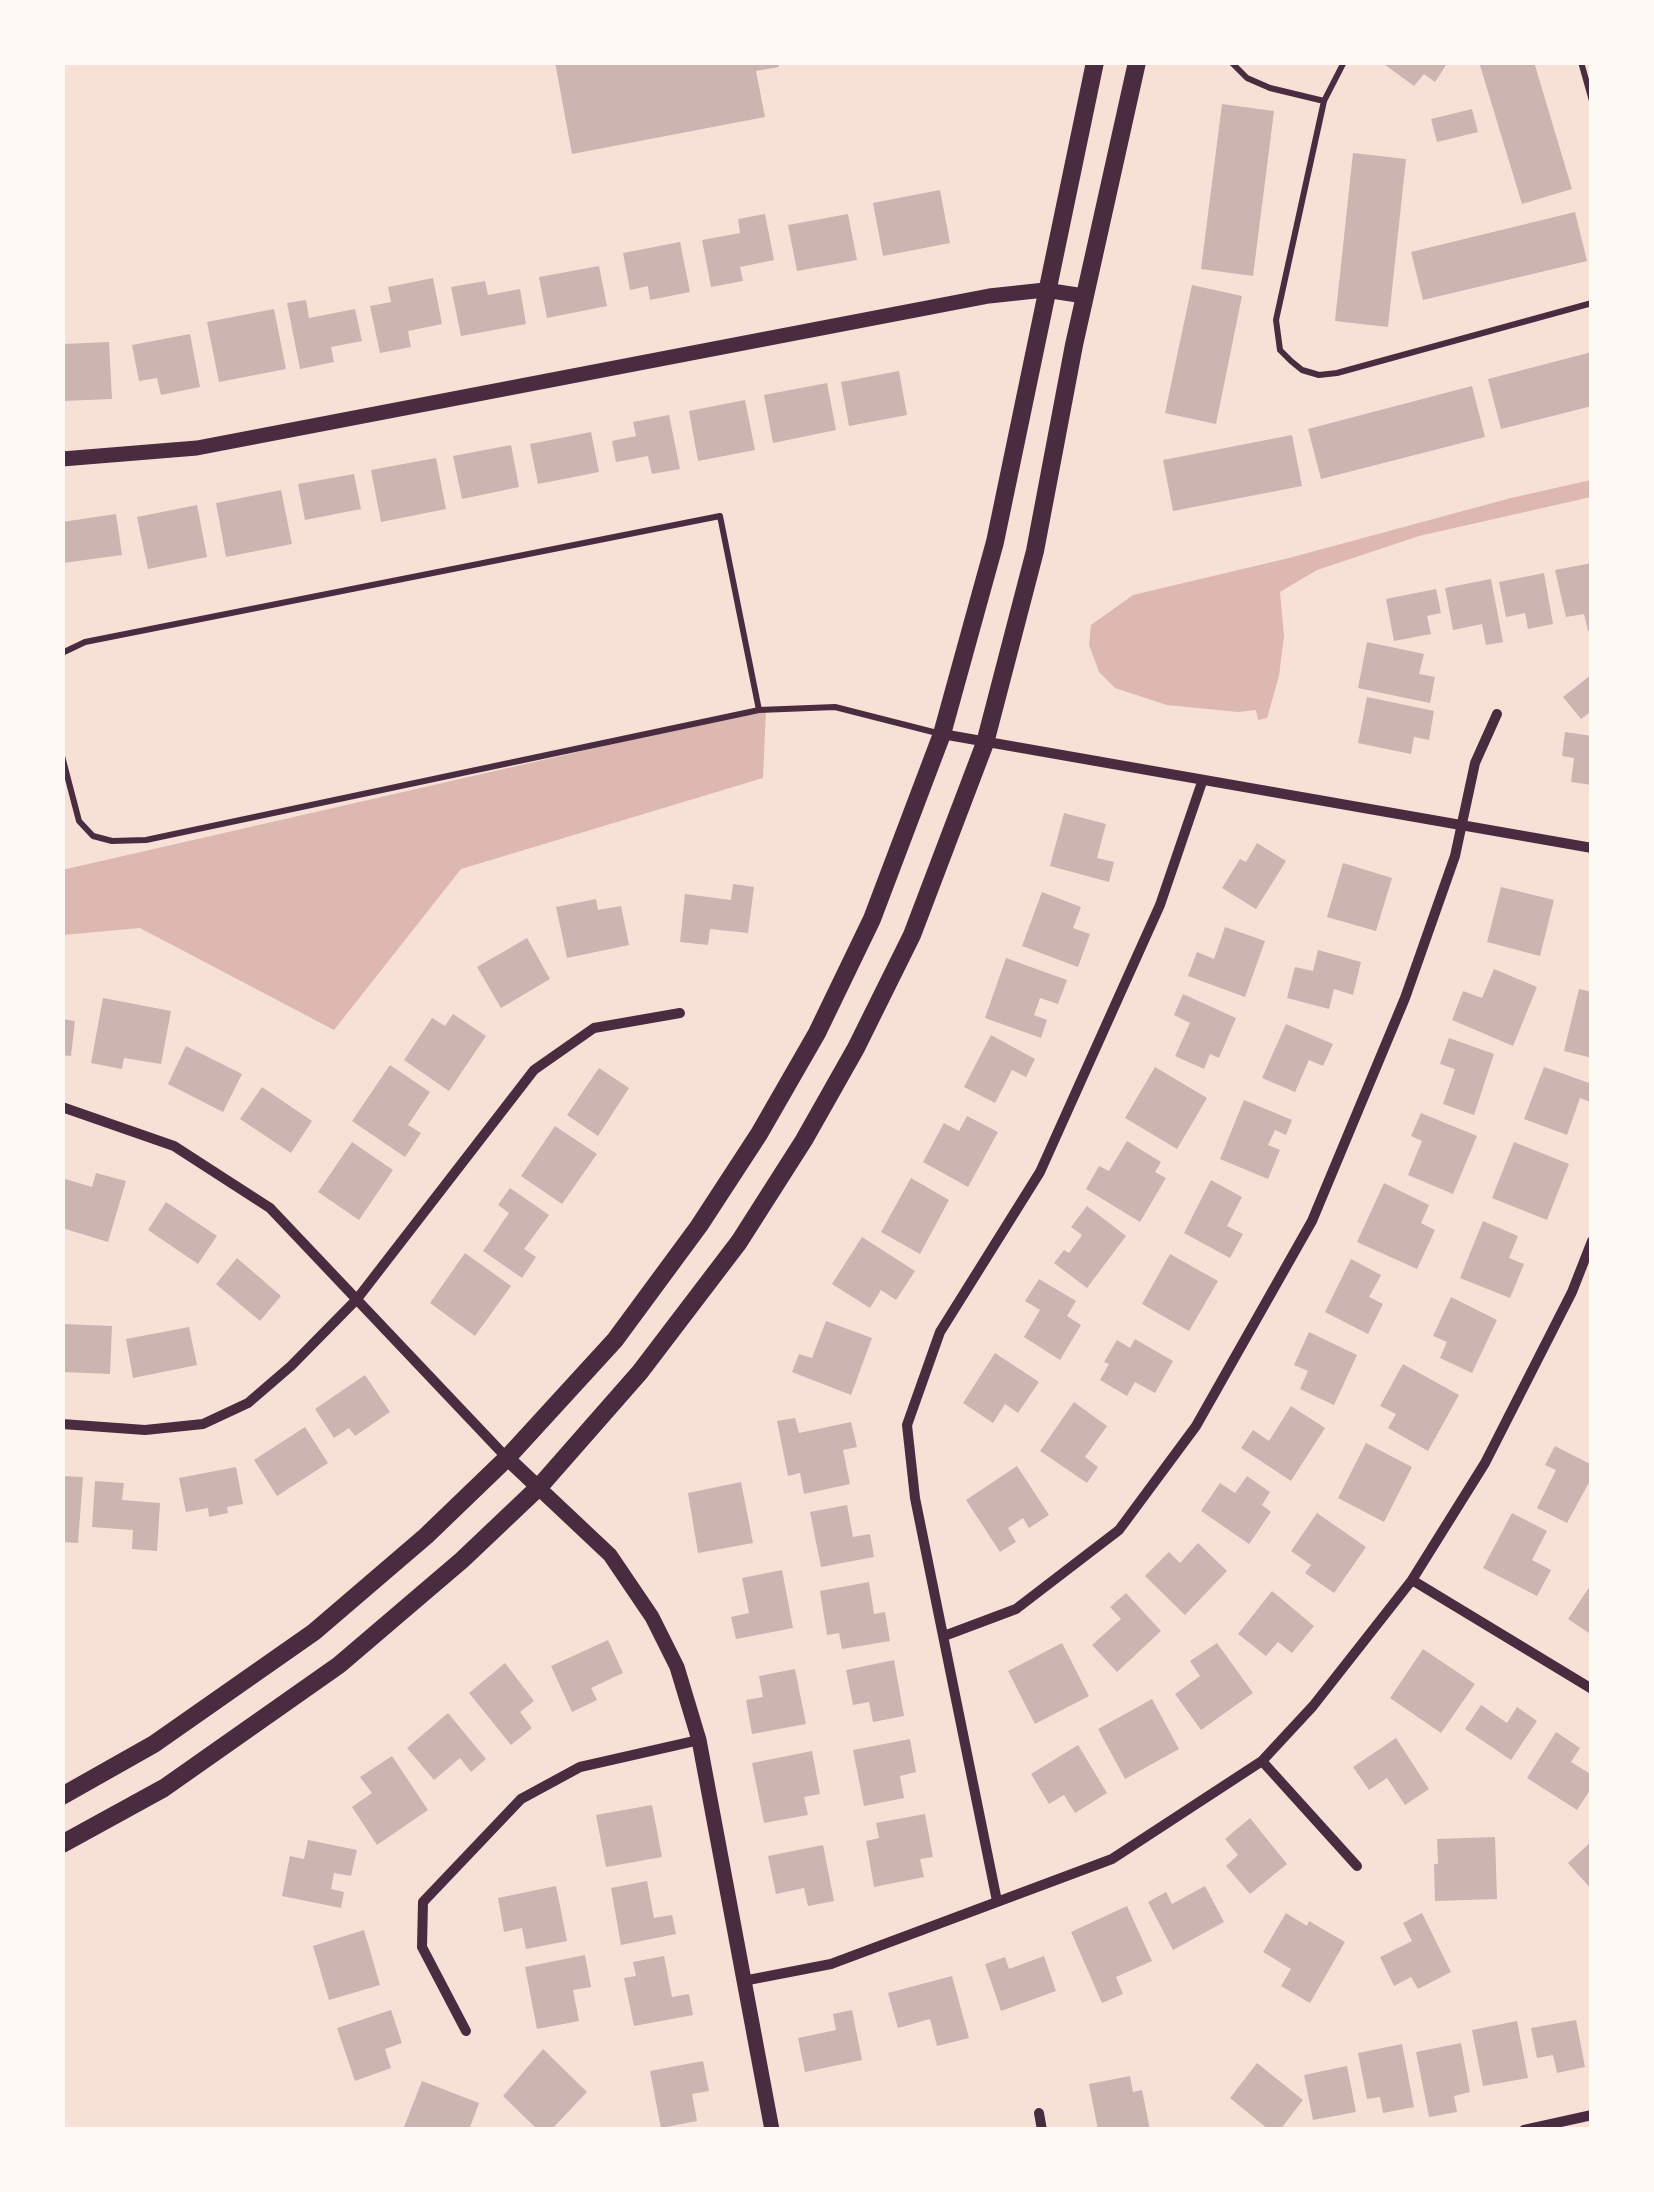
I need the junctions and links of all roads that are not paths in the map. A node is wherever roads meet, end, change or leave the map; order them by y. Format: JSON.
{"nodes":[{"id":1,"x":1095,"y":62,"type":"edge"},
{"id":2,"x":1137,"y":62,"type":"edge"},
{"id":3,"x":1231,"y":62,"type":"edge"},
{"id":4,"x":1344,"y":62,"type":"edge"},
{"id":5,"x":1581,"y":62,"type":"edge"},
{"id":6,"x":1324,"y":101,"type":"junction"},
{"id":7,"x":1592,"y":102,"type":"edge"},
{"id":8,"x":1045,"y":290,"type":"junction"},
{"id":9,"x":1084,"y":296,"type":"junction"},
{"id":10,"x":1592,"y":303,"type":"edge"},
{"id":11,"x":62,"y":460,"type":"edge"},
{"id":12,"x":62,"y":653,"type":"edge"},
{"id":13,"x":759,"y":710,"type":"junction"},
{"id":14,"x":1498,"y":714,"type":"dead end"},
{"id":15,"x":942,"y":734,"type":"junction"},
{"id":16,"x":985,"y":743,"type":"junction"},
{"id":17,"x":62,"y":756,"type":"edge"},
{"id":18,"x":1202,"y":782,"type":"junction"},
{"id":19,"x":1464,"y":827,"type":"junction"},
{"id":20,"x":1592,"y":848,"type":"edge"},
{"id":21,"x":680,"y":1014,"type":"dead end"},
{"id":22,"x":62,"y":1107,"type":"edge"},
{"id":23,"x":1592,"y":1242,"type":"edge"},
{"id":24,"x":357,"y":1300,"type":"junction"},
{"id":25,"x":62,"y":1424,"type":"edge"},
{"id":26,"x":507,"y":1458,"type":"junction"},
{"id":27,"x":540,"y":1486,"type":"junction"},
{"id":28,"x":1412,"y":1580,"type":"junction"},
{"id":29,"x":944,"y":1636,"type":"junction"},
{"id":30,"x":1592,"y":1689,"type":"edge"},
{"id":31,"x":698,"y":1740,"type":"junction"},
{"id":32,"x":1262,"y":1761,"type":"junction"},
{"id":33,"x":62,"y":1796,"type":"edge"},
{"id":34,"x":62,"y":1844,"type":"edge"},
{"id":35,"x":1358,"y":1866,"type":"dead end"},
{"id":36,"x":997,"y":1901,"type":"junction"},
{"id":37,"x":743,"y":1981,"type":"junction"},
{"id":38,"x":466,"y":2031,"type":"dead end"},
{"id":39,"x":1040,"y":2113,"type":"dead end"},
{"id":40,"x":1592,"y":2115,"type":"edge"},
{"id":41,"x":772,"y":2130,"type":"edge"},
{"id":42,"x":1042,"y":2130,"type":"edge"},
{"id":43,"x":1524,"y":2130,"type":"edge"}],
"edges":[{"from":1,"to":8,"type":"main road"},
{"from":2,"to":9,"type":"main road"},
{"from":3,"to":6,"type":"lane"},
{"from":4,"to":6,"type":"lane"},
{"from":5,"to":7,"type":"lane"},
{"from":6,"to":10,"type":"lane"},
{"from":8,"to":9,"type":"street"},
{"from":8,"to":11,"type":"street"},
{"from":8,"to":15,"type":"main road"},
{"from":9,"to":16,"type":"main road"},
{"from":12,"to":13,"type":"lane"},
{"from":13,"to":15,"type":"lane"},
{"from":13,"to":17,"type":"lane"},
{"from":14,"to":19,"type":"street"},
{"from":15,"to":16,"type":"street"},
{"from":15,"to":26,"type":"main road"},
{"from":16,"to":18,"type":"street"},
{"from":16,"to":27,"type":"main road"},
{"from":18,"to":19,"type":"street"},
{"from":18,"to":29,"type":"street"},
{"from":19,"to":20,"type":"street"},
{"from":19,"to":29,"type":"street"},
{"from":21,"to":24,"type":"street"},
{"from":22,"to":24,"type":"street"},
{"from":23,"to":28,"type":"street"},
{"from":24,"to":25,"type":"street"},
{"from":24,"to":26,"type":"street"},
{"from":26,"to":27,"type":"street"},
{"from":26,"to":33,"type":"main road"},
{"from":27,"to":31,"type":"street"},
{"from":27,"to":34,"type":"main road"},
{"from":28,"to":30,"type":"street"},
{"from":28,"to":32,"type":"street"},
{"from":29,"to":36,"type":"street"},
{"from":31,"to":37,"type":"street"},
{"from":31,"to":38,"type":"street"},
{"from":32,"to":35,"type":"street"},
{"from":32,"to":36,"type":"street"},
{"from":36,"to":37,"type":"street"},
{"from":37,"to":41,"type":"street"},
{"from":39,"to":42,"type":"street"},
{"from":40,"to":43,"type":"street"}]}
